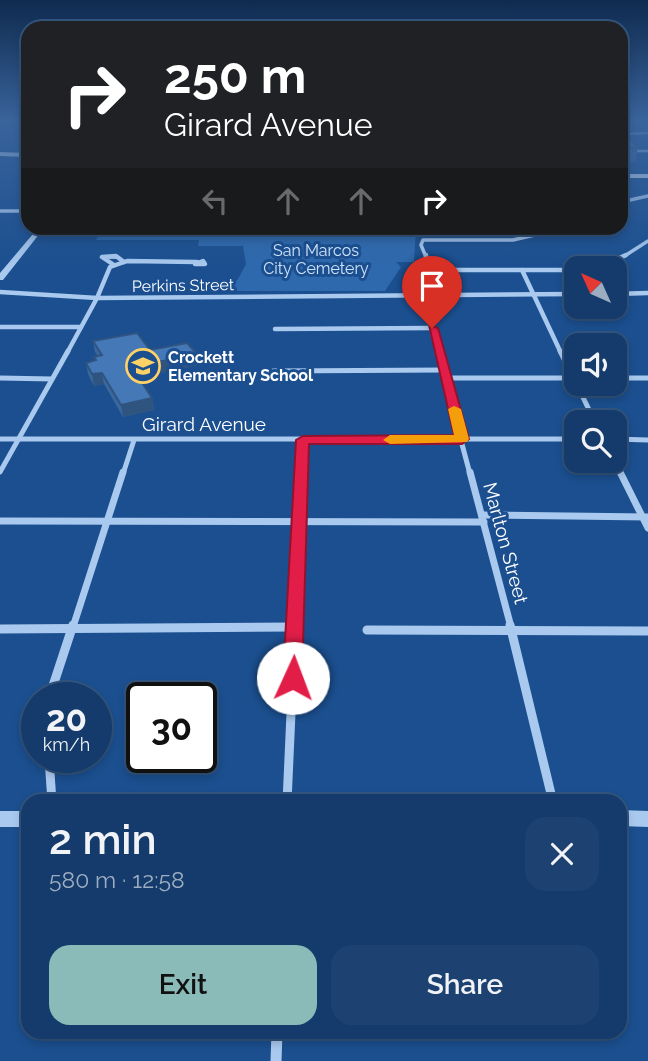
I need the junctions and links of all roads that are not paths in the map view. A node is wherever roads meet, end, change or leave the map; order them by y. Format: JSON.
{"nodes":[{"id":1,"x":628,"y":176,"type":"edge"},
{"id":2,"x":648,"y":176,"type":"edge"},
{"id":3,"x":648,"y":196,"type":"edge"},
{"id":4,"x":628,"y":200,"type":"edge"},
{"id":5,"x":0,"y":211,"type":"edge"},
{"id":6,"x":21,"y":211,"type":"edge"},
{"id":7,"x":35,"y":235,"type":"edge"},
{"id":8,"x":545,"y":235,"type":"edge"},
{"id":9,"x":648,"y":241,"type":"edge"},
{"id":10,"x":623,"y":256,"type":"edge"},
{"id":11,"x":124,"y":262,"type":"junction"},
{"id":12,"x":197,"y":262,"type":"dead end"},
{"id":13,"x":114,"y":265,"type":"junction"},
{"id":14,"x":522,"y":270,"type":"junction"},
{"id":15,"x":564,"y":270,"type":"edge"},
{"id":16,"x":0,"y":278,"type":"edge"},
{"id":17,"x":0,"y":292,"type":"edge"},
{"id":18,"x":422,"y":293,"type":"junction"},
{"id":19,"x":532,"y":293,"type":"junction"},
{"id":20,"x":648,"y":293,"type":"edge"},
{"id":21,"x":564,"y":294,"type":"edge"},
{"id":22,"x":627,"y":294,"type":"edge"},
{"id":23,"x":97,"y":298,"type":"junction"},
{"id":24,"x":0,"y":327,"type":"edge"},
{"id":25,"x":81,"y":327,"type":"junction"},
{"id":26,"x":432,"y":328,"type":"junction"},
{"id":27,"x":275,"y":329,"type":"dead end"},
{"id":28,"x":564,"y":358,"type":"edge"},
{"id":29,"x":273,"y":371,"type":"dead end"},
{"id":30,"x":445,"y":374,"type":"junction"},
{"id":31,"x":0,"y":378,"type":"edge"},
{"id":32,"x":627,"y":378,"type":"edge"},
{"id":33,"x":648,"y":378,"type":"edge"},
{"id":34,"x":52,"y":379,"type":"junction"},
{"id":35,"x":564,"y":380,"type":"edge"},
{"id":36,"x":0,"y":439,"type":"edge"},
{"id":37,"x":19,"y":439,"type":"junction"},
{"id":38,"x":462,"y":439,"type":"junction"},
{"id":39,"x":564,"y":439,"type":"edge"},
{"id":40,"x":627,"y":439,"type":"edge"},
{"id":41,"x":134,"y":440,"type":"junction"},
{"id":42,"x":303,"y":440,"type":"junction"},
{"id":43,"x":648,"y":440,"type":"edge"},
{"id":44,"x":0,"y":472,"type":"edge"},
{"id":45,"x":621,"y":473,"type":"edge"},
{"id":46,"x":645,"y":517,"type":"edge"},
{"id":47,"x":483,"y":518,"type":"junction"},
{"id":48,"x":0,"y":521,"type":"edge"},
{"id":49,"x":107,"y":521,"type":"junction"},
{"id":50,"x":299,"y":521,"type":"junction"},
{"id":51,"x":648,"y":528,"type":"edge"},
{"id":52,"x":295,"y":627,"type":"junction"},
{"id":53,"x":0,"y":629,"type":"edge"},
{"id":54,"x":73,"y":629,"type":"junction"},
{"id":55,"x":367,"y":630,"type":"dead end"},
{"id":56,"x":512,"y":631,"type":"junction"},
{"id":57,"x":648,"y":631,"type":"edge"},
{"id":58,"x":54,"y":682,"type":"edge"},
{"id":59,"x":51,"y":773,"type":"edge"},
{"id":60,"x":52,"y":794,"type":"edge"},
{"id":61,"x":287,"y":794,"type":"edge"},
{"id":62,"x":551,"y":794,"type":"edge"},
{"id":63,"x":627,"y":818,"type":"edge"},
{"id":64,"x":0,"y":819,"type":"edge"},
{"id":65,"x":21,"y":819,"type":"edge"},
{"id":66,"x":648,"y":819,"type":"edge"},
{"id":67,"x":277,"y":1039,"type":"edge"},
{"id":68,"x":276,"y":1061,"type":"edge"}],
"edges":[{"from":1,"to":2,"type":"main road"},
{"from":3,"to":4,"type":"street"},
{"from":5,"to":6,"type":"street"},
{"from":7,"to":16,"type":"street"},
{"from":8,"to":14,"type":"street"},
{"from":9,"to":10,"type":"street"},
{"from":11,"to":12,"type":"street"},
{"from":11,"to":13,"type":"street"},
{"from":11,"to":13,"type":"street"},
{"from":13,"to":23,"type":"street"},
{"from":14,"to":15,"type":"street"},
{"from":14,"to":19,"type":"street"},
{"from":17,"to":23,"type":"street","name":"Perkins Street"},
{"from":18,"to":19,"type":"street","name":"Perkins Street"},
{"from":18,"to":23,"type":"street","name":"Perkins Street"},
{"from":18,"to":26,"type":"street","name":"Marlton Street"},
{"from":19,"to":21,"type":"street","name":"Perkins Street"},
{"from":19,"to":28,"type":"street"},
{"from":20,"to":22,"type":"street"},
{"from":23,"to":25,"type":"street"},
{"from":24,"to":25,"type":"street"},
{"from":25,"to":34,"type":"street"},
{"from":26,"to":27,"type":"street"},
{"from":26,"to":30,"type":"street","name":"Marlton Street"},
{"from":29,"to":30,"type":"street"},
{"from":30,"to":35,"type":"street"},
{"from":30,"to":38,"type":"street","name":"Marlton Street"},
{"from":31,"to":34,"type":"street"},
{"from":32,"to":33,"type":"street"},
{"from":34,"to":37,"type":"street"},
{"from":36,"to":37,"type":"street","name":"Girard Avenue"},
{"from":37,"to":41,"type":"street","name":"Girard Avenue"},
{"from":37,"to":44,"type":"street"},
{"from":38,"to":39,"type":"street","name":"Girard Avenue"},
{"from":38,"to":42,"type":"street","name":"Girard Avenue"},
{"from":38,"to":47,"type":"street","name":"Marlton Street"},
{"from":40,"to":43,"type":"street"},
{"from":41,"to":42,"type":"street","name":"Girard Avenue"},
{"from":41,"to":49,"type":"street"},
{"from":42,"to":50,"type":"street"},
{"from":45,"to":46,"type":"street"},
{"from":46,"to":47,"type":"street"},
{"from":46,"to":51,"type":"street"},
{"from":47,"to":50,"type":"street"},
{"from":47,"to":56,"type":"street","name":"Marlton Street"},
{"from":48,"to":49,"type":"street"},
{"from":49,"to":50,"type":"street"},
{"from":49,"to":54,"type":"street"},
{"from":50,"to":52,"type":"street"},
{"from":52,"to":54,"type":"street"},
{"from":52,"to":61,"type":"street"},
{"from":53,"to":54,"type":"street"},
{"from":54,"to":58,"type":"street"},
{"from":55,"to":56,"type":"street"},
{"from":56,"to":57,"type":"street"},
{"from":56,"to":62,"type":"street","name":"Marlton Street"},
{"from":59,"to":60,"type":"street"},
{"from":63,"to":66,"type":"street"},
{"from":64,"to":65,"type":"street"},
{"from":67,"to":68,"type":"street"}]}
